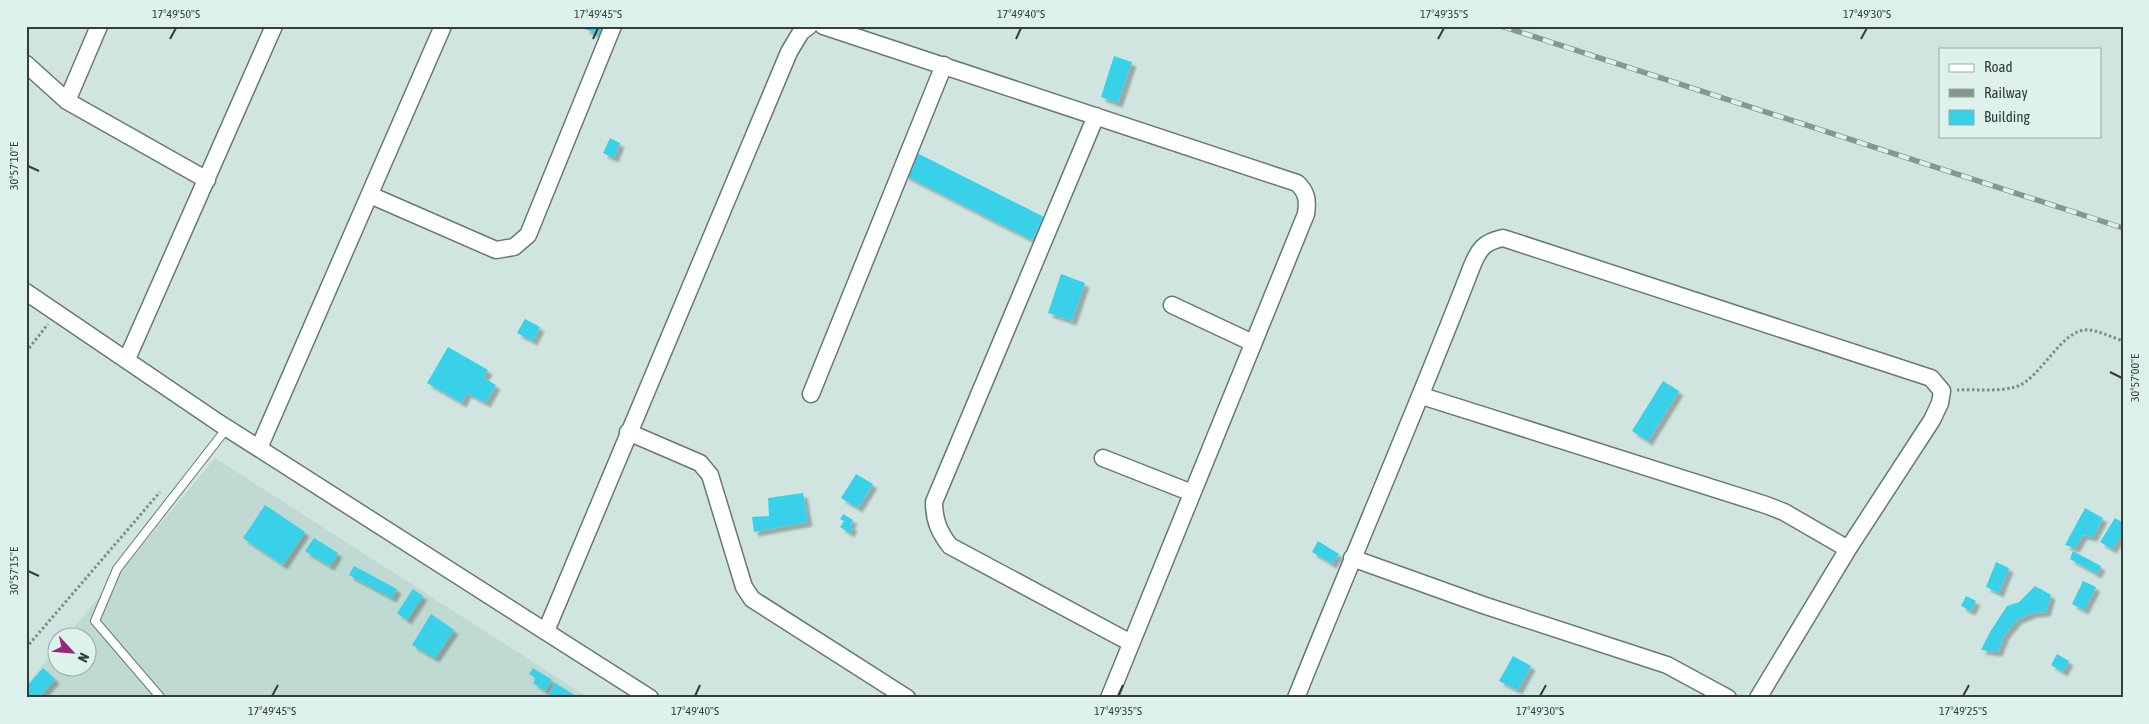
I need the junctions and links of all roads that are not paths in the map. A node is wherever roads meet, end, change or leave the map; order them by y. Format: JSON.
{"nodes":[{"id":1,"x":100,"y":26,"type":"edge"},
{"id":2,"x":274,"y":26,"type":"edge"},
{"id":3,"x":443,"y":26,"type":"edge"},
{"id":4,"x":613,"y":26,"type":"edge"},
{"id":5,"x":809,"y":26,"type":"edge"},
{"id":6,"x":822,"y":26,"type":"edge"},
{"id":7,"x":26,"y":64,"type":"edge"},
{"id":8,"x":944,"y":65,"type":"junction"},
{"id":9,"x":67,"y":101,"type":"junction"},
{"id":10,"x":1096,"y":116,"type":"junction"},
{"id":11,"x":207,"y":180,"type":"junction"},
{"id":12,"x":370,"y":195,"type":"junction"},
{"id":13,"x":26,"y":292,"type":"edge"},
{"id":14,"x":1172,"y":305,"type":"dead end"},
{"id":15,"x":1253,"y":343,"type":"junction"},
{"id":16,"x":127,"y":359,"type":"junction"},
{"id":17,"x":812,"y":394,"type":"dead end"},
{"id":18,"x":1422,"y":396,"type":"junction"},
{"id":19,"x":227,"y":428,"type":"junction"},
{"id":20,"x":628,"y":432,"type":"junction"},
{"id":21,"x":259,"y":448,"type":"junction"},
{"id":22,"x":1103,"y":458,"type":"dead end"},
{"id":23,"x":1192,"y":493,"type":"junction"},
{"id":24,"x":1848,"y":549,"type":"junction"},
{"id":25,"x":1352,"y":558,"type":"junction"},
{"id":26,"x":546,"y":630,"type":"junction"},
{"id":27,"x":1131,"y":643,"type":"junction"},
{"id":28,"x":161,"y":698,"type":"edge"},
{"id":29,"x":650,"y":698,"type":"edge"},
{"id":30,"x":907,"y":698,"type":"edge"},
{"id":31,"x":1110,"y":698,"type":"edge"},
{"id":32,"x":1296,"y":698,"type":"edge"},
{"id":33,"x":1728,"y":698,"type":"edge"},
{"id":34,"x":1758,"y":698,"type":"edge"}],
"edges":[{"from":1,"to":9,"type":"street"},
{"from":2,"to":11,"type":"street"},
{"from":3,"to":12,"type":"street"},
{"from":4,"to":12,"type":"street"},
{"from":5,"to":20,"type":"street"},
{"from":6,"to":8,"type":"street"},
{"from":7,"to":9,"type":"street"},
{"from":8,"to":10,"type":"street"},
{"from":8,"to":17,"type":"street"},
{"from":9,"to":11,"type":"street"},
{"from":10,"to":15,"type":"street"},
{"from":10,"to":27,"type":"street"},
{"from":11,"to":16,"type":"street"},
{"from":12,"to":21,"type":"street"},
{"from":13,"to":16,"type":"street"},
{"from":14,"to":15,"type":"street"},
{"from":15,"to":23,"type":"street"},
{"from":16,"to":19,"type":"street"},
{"from":18,"to":24,"type":"street"},
{"from":18,"to":24,"type":"street"},
{"from":18,"to":25,"type":"street"},
{"from":19,"to":21,"type":"street"},
{"from":19,"to":28,"type":"lane"},
{"from":20,"to":26,"type":"street"},
{"from":20,"to":30,"type":"street"},
{"from":21,"to":26,"type":"street"},
{"from":22,"to":23,"type":"street"},
{"from":23,"to":27,"type":"street"},
{"from":24,"to":34,"type":"street"},
{"from":25,"to":32,"type":"street"},
{"from":25,"to":33,"type":"street"},
{"from":26,"to":29,"type":"street"},
{"from":27,"to":31,"type":"street"}]}
